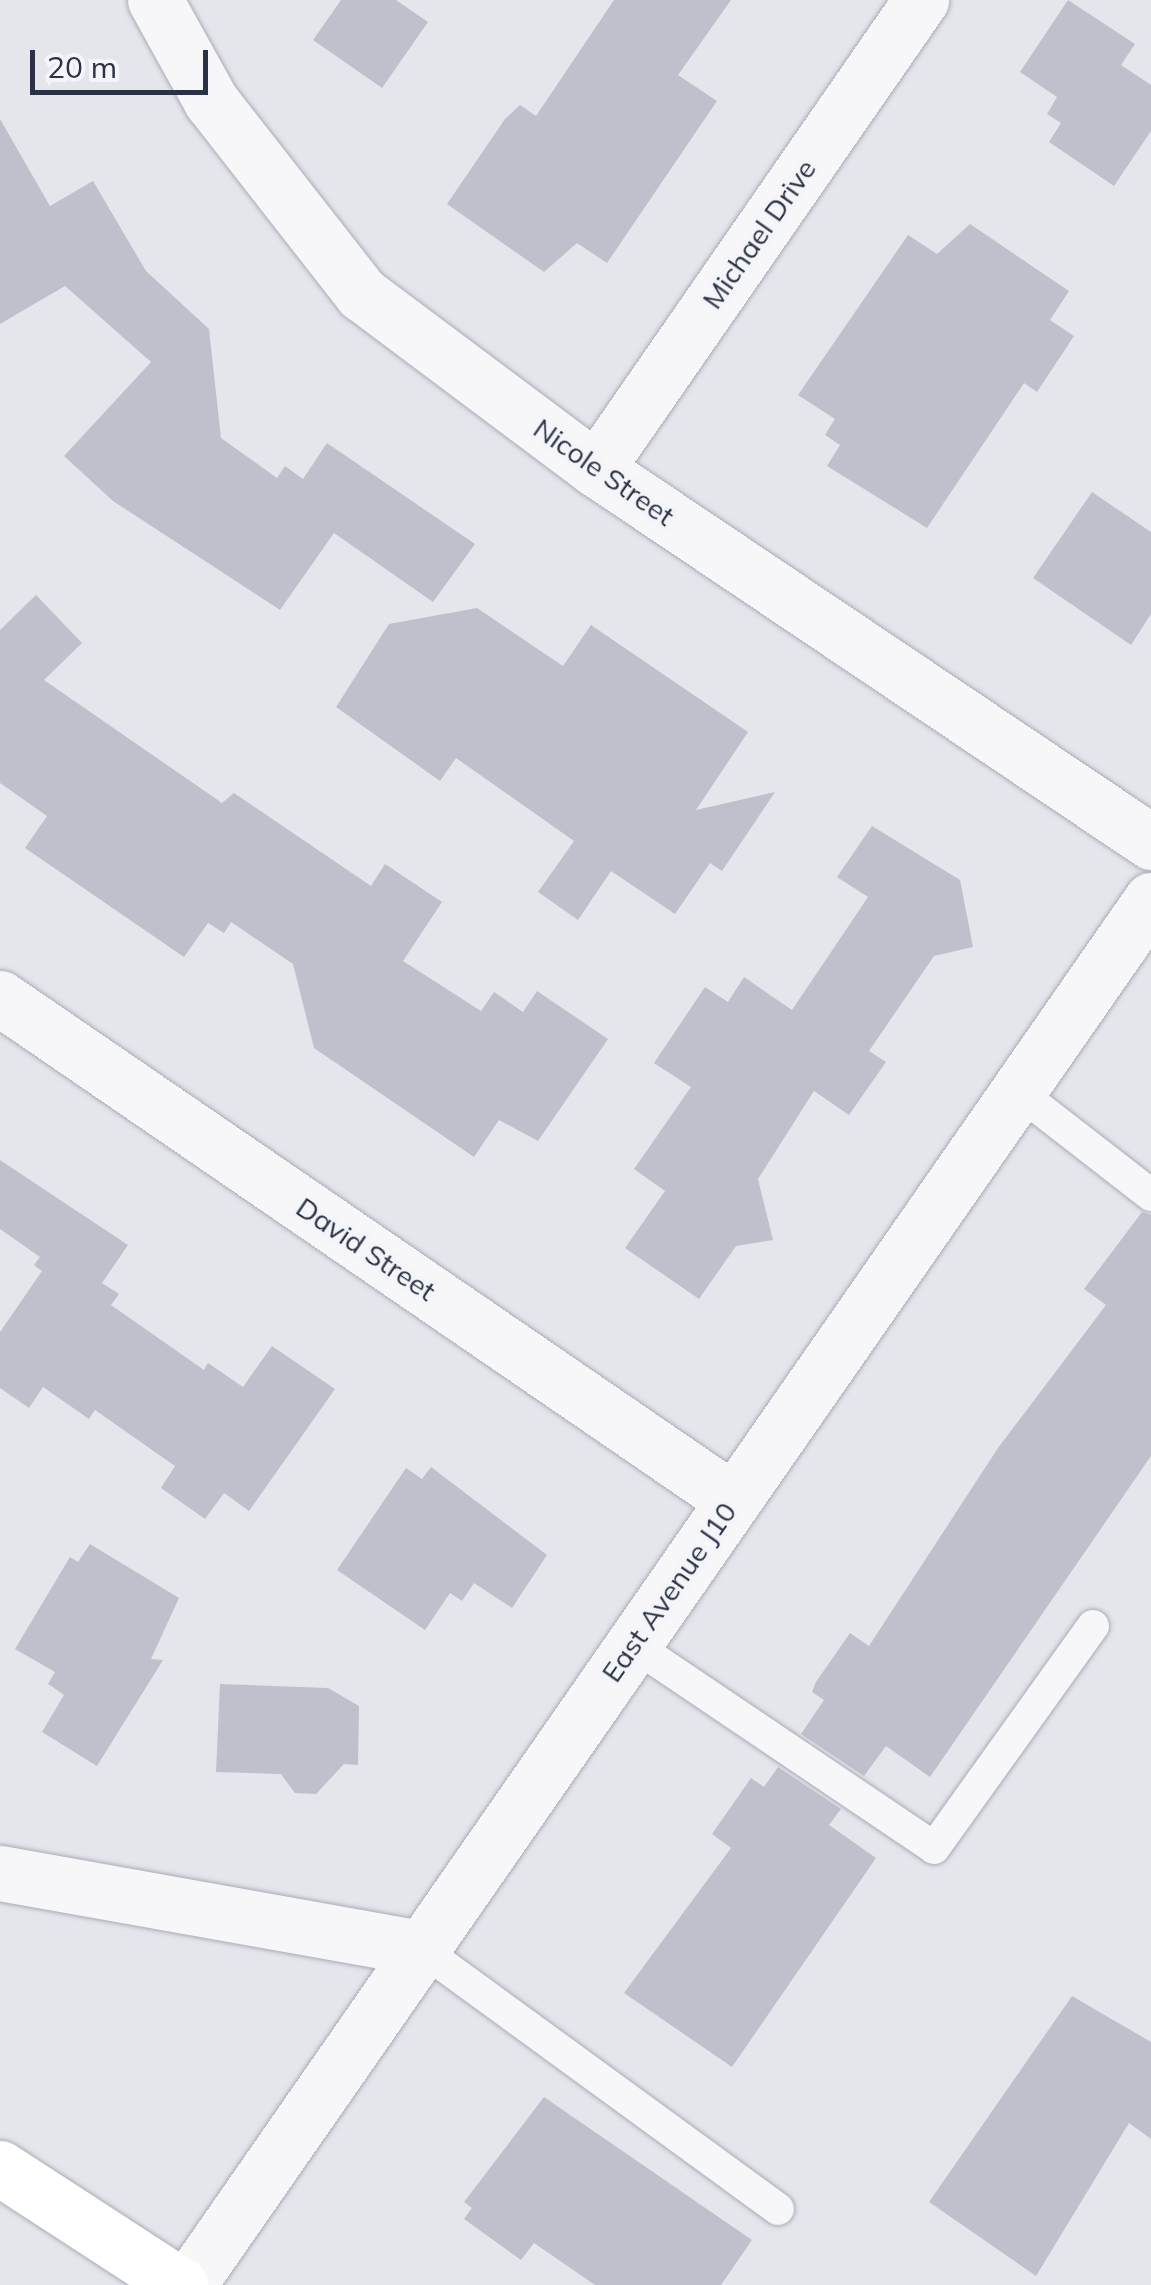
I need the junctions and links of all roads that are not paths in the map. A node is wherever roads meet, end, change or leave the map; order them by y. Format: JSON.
{"nodes":[{"id":1,"x":155,"y":0,"type":"edge"},
{"id":2,"x":921,"y":0,"type":"edge"},
{"id":3,"x":596,"y":469,"type":"junction"},
{"id":4,"x":1151,"y":842,"type":"edge"},
{"id":5,"x":1151,"y":900,"type":"edge"},
{"id":6,"x":0,"y":998,"type":"edge"},
{"id":7,"x":1017,"y":1091,"type":"junction"},
{"id":8,"x":1151,"y":1195,"type":"edge"},
{"id":9,"x":733,"y":1500,"type":"junction"},
{"id":10,"x":1093,"y":1626,"type":"dead end"},
{"id":11,"x":632,"y":1644,"type":"junction"},
{"id":12,"x":0,"y":1873,"type":"edge"},
{"id":13,"x":420,"y":1948,"type":"junction"},
{"id":14,"x":0,"y":2168,"type":"edge"},
{"id":15,"x":778,"y":2209,"type":"dead end"},
{"id":16,"x":180,"y":2285,"type":"edge"},
{"id":17,"x":188,"y":2285,"type":"edge"}],
"edges":[{"from":1,"to":3,"type":"street","name":"Nicole Street"},
{"from":2,"to":3,"type":"street","name":"Michael Drive"},
{"from":3,"to":4,"type":"street","name":"Nicole Street"},
{"from":5,"to":7,"type":"street","name":"East Avenue J10"},
{"from":6,"to":9,"type":"street","name":"David Street"},
{"from":7,"to":8,"type":"lane"},
{"from":7,"to":9,"type":"street","name":"East Avenue J10"},
{"from":9,"to":11,"type":"street","name":"East Avenue J10"},
{"from":10,"to":11,"type":"lane"},
{"from":11,"to":13,"type":"street","name":"East Avenue J10"},
{"from":12,"to":13,"type":"street"},
{"from":13,"to":15,"type":"lane"},
{"from":13,"to":17,"type":"street","name":"East Avenue J10"},
{"from":14,"to":16,"type":"main road"}]}
